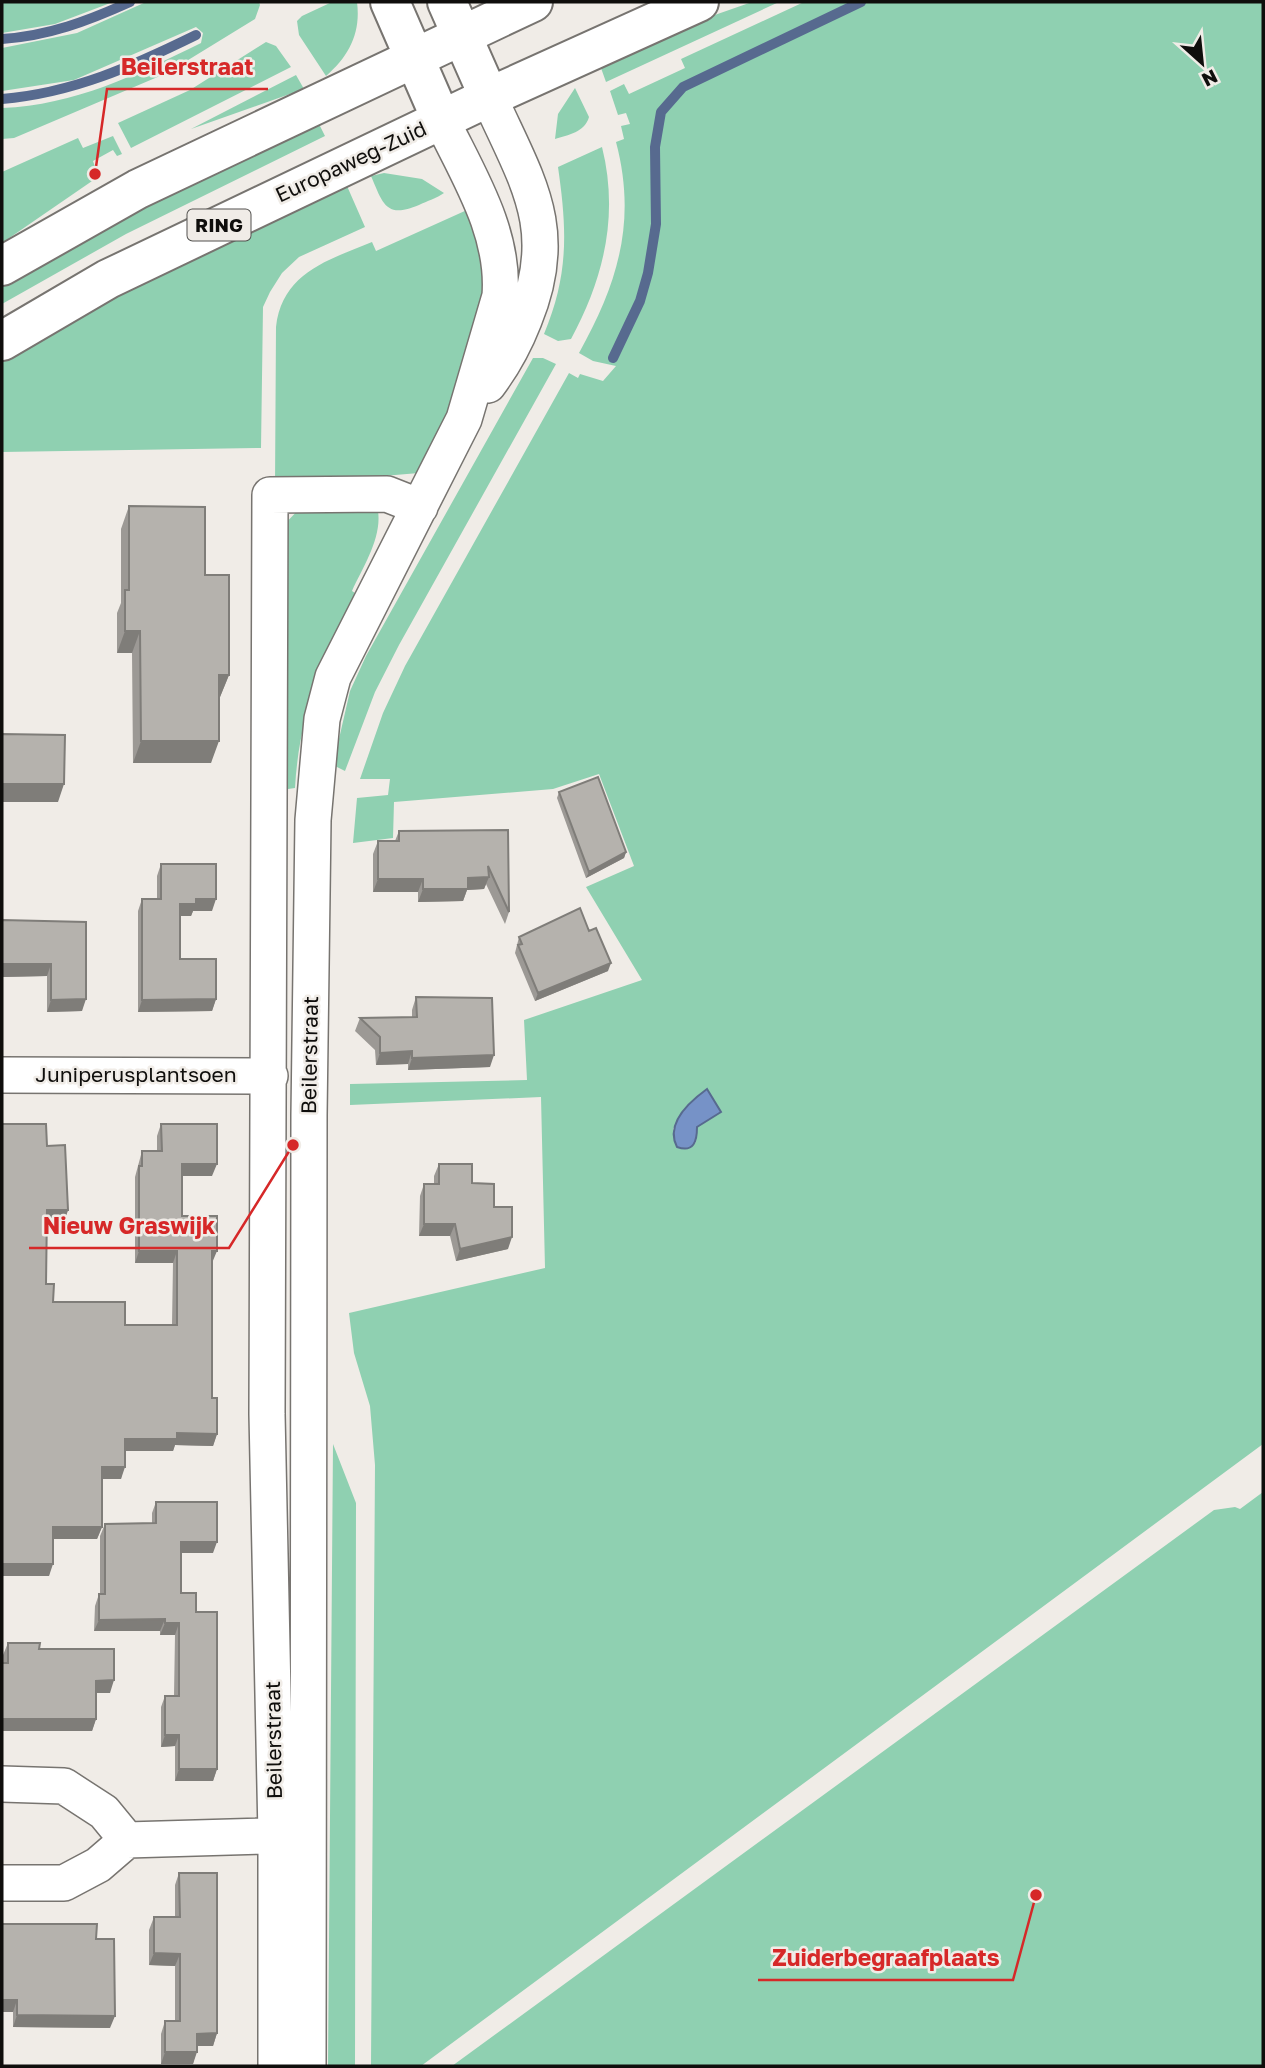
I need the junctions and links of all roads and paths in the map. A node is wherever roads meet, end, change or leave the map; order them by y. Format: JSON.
{"nodes":[{"id":1,"x":390,"y":2,"type":"edge"},
{"id":2,"x":533,"y":2,"type":"edge"},
{"id":3,"x":699,"y":2,"type":"edge"},
{"id":4,"x":455,"y":18,"type":"edge"},
{"id":5,"x":415,"y":57,"type":"junction"},
{"id":6,"x":489,"y":97,"type":"junction"},
{"id":7,"x":441,"y":120,"type":"junction"},
{"id":8,"x":2,"y":266,"type":"edge"},
{"id":9,"x":2,"y":341,"type":"edge"},
{"id":10,"x":464,"y":419,"type":"junction"},
{"id":11,"x":420,"y":508,"type":"junction"},
{"id":12,"x":271,"y":818,"type":"junction"},
{"id":13,"x":313,"y":820,"type":"junction"},
{"id":14,"x":2,"y":1074,"type":"edge"},
{"id":15,"x":270,"y":1076,"type":"junction"},
{"id":16,"x":267,"y":1414,"type":"junction"},
{"id":17,"x":311,"y":1417,"type":"junction"},
{"id":18,"x":2,"y":1784,"type":"edge"},
{"id":19,"x":292,"y":1835,"type":"junction"},
{"id":20,"x":127,"y":1840,"type":"junction"},
{"id":21,"x":2,"y":1883,"type":"edge"},
{"id":22,"x":276,"y":2066,"type":"edge"},
{"id":23,"x":308,"y":2066,"type":"edge"}],
"edges":[{"from":1,"to":5,"type":"main road","name":"Europaweg-Zuid"},
{"from":2,"to":4,"type":"main road"},
{"from":3,"to":6,"type":"main road","name":"Europaweg-Zuid","number":"RING"},
{"from":4,"to":5,"type":"main road"},
{"from":4,"to":6,"type":"main road"},
{"from":5,"to":7,"type":"main road","name":"Europaweg-Zuid"},
{"from":5,"to":8,"type":"main road"},
{"from":6,"to":7,"type":"main road","name":"Europaweg-Zuid","number":"RING"},
{"from":6,"to":10,"type":"street","name":"Beilerstraat"},
{"from":7,"to":9,"type":"main road","name":"Europaweg-Zuid","number":"RING"},
{"from":7,"to":10,"type":"street","name":"Beilerstraat"},
{"from":10,"to":11,"type":"street","name":"Beilerstraat"},
{"from":11,"to":12,"type":"street","name":"Beilerstraat"},
{"from":11,"to":13,"type":"street","name":"Beilerstraat"},
{"from":12,"to":13,"type":"street"},
{"from":12,"to":15,"type":"street","name":"Beilerstraat"},
{"from":13,"to":17,"type":"street","name":"Beilerstraat"},
{"from":14,"to":15,"type":"street","name":"Juniperusplantsoen"},
{"from":15,"to":16,"type":"street","name":"Beilerstraat"},
{"from":16,"to":17,"type":"street"},
{"from":16,"to":19,"type":"street","name":"Beilerstraat"},
{"from":17,"to":19,"type":"street","name":"Beilerstraat"},
{"from":18,"to":20,"type":"street"},
{"from":19,"to":20,"type":"street"},
{"from":19,"to":22,"type":"street","name":"Beilerstraat"},
{"from":19,"to":23,"type":"street","name":"Beilerstraat"},
{"from":20,"to":21,"type":"street"}]}
